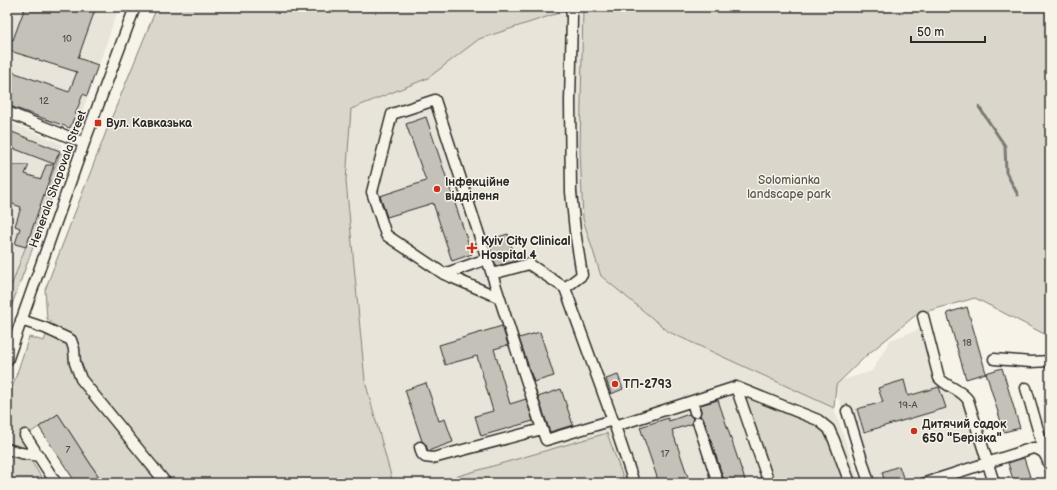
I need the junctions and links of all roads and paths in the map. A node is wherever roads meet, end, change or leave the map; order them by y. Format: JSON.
{"nodes":[{"id":1,"x":135,"y":7,"type":"edge"},
{"id":2,"x":571,"y":7,"type":"edge"},
{"id":3,"x":7,"y":112,"type":"edge"},
{"id":4,"x":84,"y":143,"type":"junction"},
{"id":5,"x":487,"y":259,"type":"junction"},
{"id":6,"x":444,"y":274,"type":"junction"},
{"id":7,"x":492,"y":274,"type":"junction"},
{"id":8,"x":565,"y":288,"type":"junction"},
{"id":9,"x":500,"y":298,"type":"junction"},
{"id":10,"x":923,"y":316,"type":"dead end"},
{"id":11,"x":21,"y":320,"type":"junction"},
{"id":12,"x":11,"y":337,"type":"edge"},
{"id":13,"x":994,"y":359,"type":"dead end"},
{"id":14,"x":7,"y":361,"type":"edge"},
{"id":15,"x":1050,"y":361,"type":"edge"},
{"id":16,"x":736,"y":387,"type":"junction"},
{"id":17,"x":1026,"y":388,"type":"dead end"},
{"id":18,"x":692,"y":401,"type":"junction"},
{"id":19,"x":847,"y":411,"type":"dead end"},
{"id":20,"x":614,"y":423,"type":"junction"},
{"id":21,"x":542,"y":429,"type":"junction"},
{"id":22,"x":25,"y":435,"type":"dead end"},
{"id":23,"x":420,"y":447,"type":"dead end"},
{"id":24,"x":7,"y":449,"type":"edge"},
{"id":25,"x":1045,"y":454,"type":"junction"},
{"id":26,"x":39,"y":456,"type":"junction"},
{"id":27,"x":988,"y":462,"type":"junction"},
{"id":28,"x":1050,"y":467,"type":"edge"},
{"id":29,"x":717,"y":480,"type":"dead end"},
{"id":30,"x":928,"y":482,"type":"edge"},
{"id":31,"x":56,"y":483,"type":"edge"},
{"id":32,"x":166,"y":483,"type":"edge"},
{"id":33,"x":634,"y":483,"type":"edge"},
{"id":34,"x":769,"y":483,"type":"edge"},
{"id":35,"x":850,"y":483,"type":"edge"},
{"id":36,"x":869,"y":483,"type":"edge"},
{"id":37,"x":994,"y":483,"type":"edge"}],
"edges":[{"from":1,"to":4,"type":"street","name":"Henerala Shapovala Street"},
{"from":2,"to":8,"type":"street"},
{"from":3,"to":4,"type":"street"},
{"from":4,"to":11,"type":"street","name":"Henerala Shapovala Street"},
{"from":5,"to":6,"type":"street"},
{"from":5,"to":6,"type":"street"},
{"from":5,"to":7,"type":"street"},
{"from":6,"to":9,"type":"street"},
{"from":7,"to":8,"type":"street"},
{"from":7,"to":9,"type":"street"},
{"from":8,"to":20,"type":"street"},
{"from":9,"to":21,"type":"street"},
{"from":10,"to":27,"type":"street"},
{"from":11,"to":12,"type":"street","name":"Henerala Shapovala Street"},
{"from":11,"to":32,"type":"street"},
{"from":12,"to":14,"type":"street","name":"Henerala Shapovala Street"},
{"from":13,"to":15,"type":"street"},
{"from":16,"to":18,"type":"street"},
{"from":16,"to":34,"type":"street"},
{"from":16,"to":35,"type":"street"},
{"from":17,"to":25,"type":"street"},
{"from":18,"to":20,"type":"street"},
{"from":18,"to":29,"type":"street"},
{"from":19,"to":36,"type":"street"},
{"from":20,"to":21,"type":"street"},
{"from":20,"to":33,"type":"street"},
{"from":21,"to":23,"type":"street"},
{"from":22,"to":26,"type":"street"},
{"from":24,"to":26,"type":"street"},
{"from":25,"to":27,"type":"street"},
{"from":25,"to":28,"type":"street"},
{"from":26,"to":31,"type":"street"},
{"from":27,"to":30,"type":"street"},
{"from":27,"to":37,"type":"street"}]}
